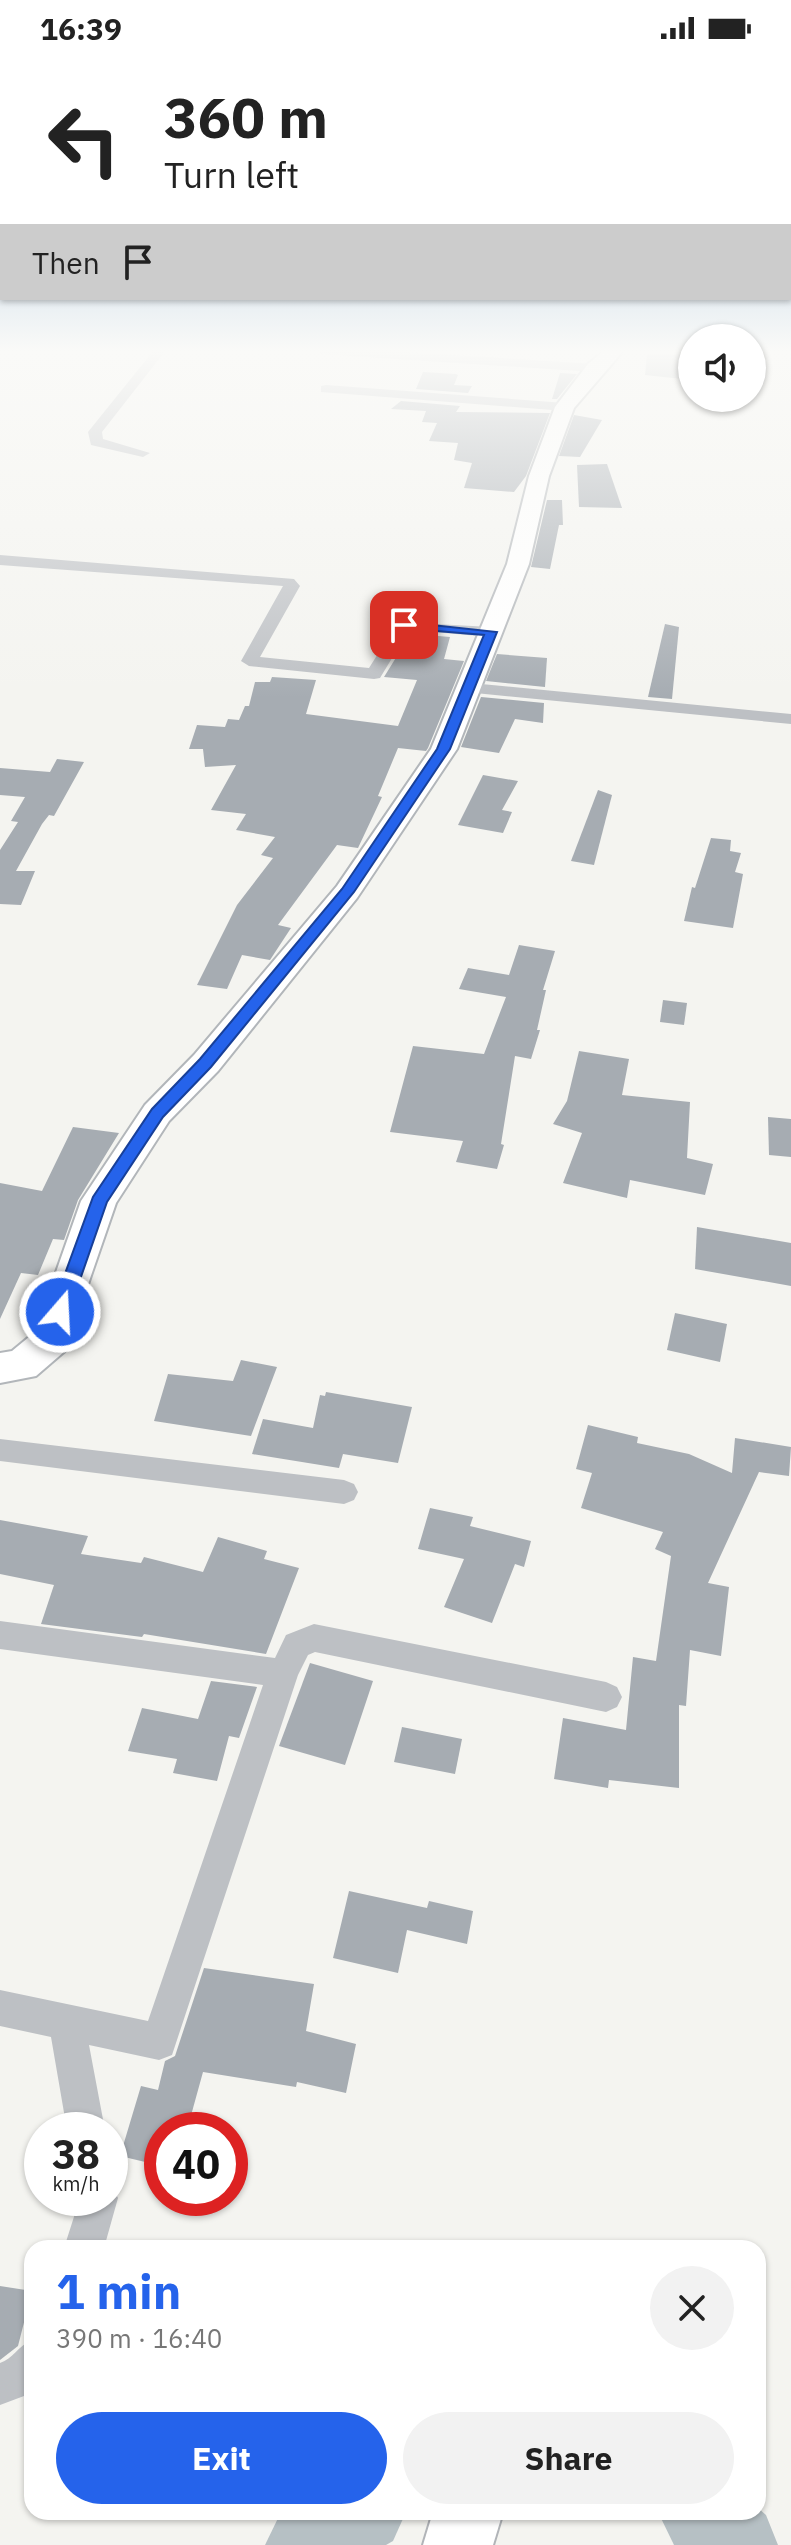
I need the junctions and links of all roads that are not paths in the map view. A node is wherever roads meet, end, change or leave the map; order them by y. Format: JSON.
{"nodes":[{"id":1,"x":543,"y":466,"type":"edge"},
{"id":2,"x":0,"y":560,"type":"edge"},
{"id":3,"x":491,"y":632,"type":"junction"},
{"id":4,"x":471,"y":688,"type":"junction"},
{"id":5,"x":791,"y":719,"type":"edge"},
{"id":6,"x":0,"y":1368,"type":"edge"},
{"id":7,"x":0,"y":1450,"type":"edge"},
{"id":8,"x":344,"y":1492,"type":"dead end"},
{"id":9,"x":0,"y":1635,"type":"edge"},
{"id":10,"x":283,"y":1673,"type":"junction"},
{"id":11,"x":606,"y":1697,"type":"dead end"},
{"id":12,"x":0,"y":2008,"type":"edge"},
{"id":13,"x":66,"y":2022,"type":"junction"},
{"id":14,"x":83,"y":2112,"type":"edge"},
{"id":15,"x":94,"y":2216,"type":"edge"},
{"id":16,"x":86,"y":2240,"type":"edge"},
{"id":17,"x":24,"y":2373,"type":"edge"},
{"id":18,"x":0,"y":2384,"type":"edge"},
{"id":19,"x":466,"y":2520,"type":"edge"},
{"id":20,"x":458,"y":2545,"type":"edge"}],
"edges":[{"from":1,"to":3,"type":"street"},
{"from":2,"to":3,"type":"street"},
{"from":3,"to":4,"type":"street"},
{"from":4,"to":5,"type":"street"},
{"from":4,"to":6,"type":"street"},
{"from":7,"to":8,"type":"street"},
{"from":9,"to":10,"type":"street"},
{"from":10,"to":11,"type":"street"},
{"from":10,"to":13,"type":"street"},
{"from":12,"to":13,"type":"street"},
{"from":13,"to":14,"type":"street"},
{"from":15,"to":16,"type":"street"},
{"from":17,"to":18,"type":"street"},
{"from":19,"to":20,"type":"main road"}]}
